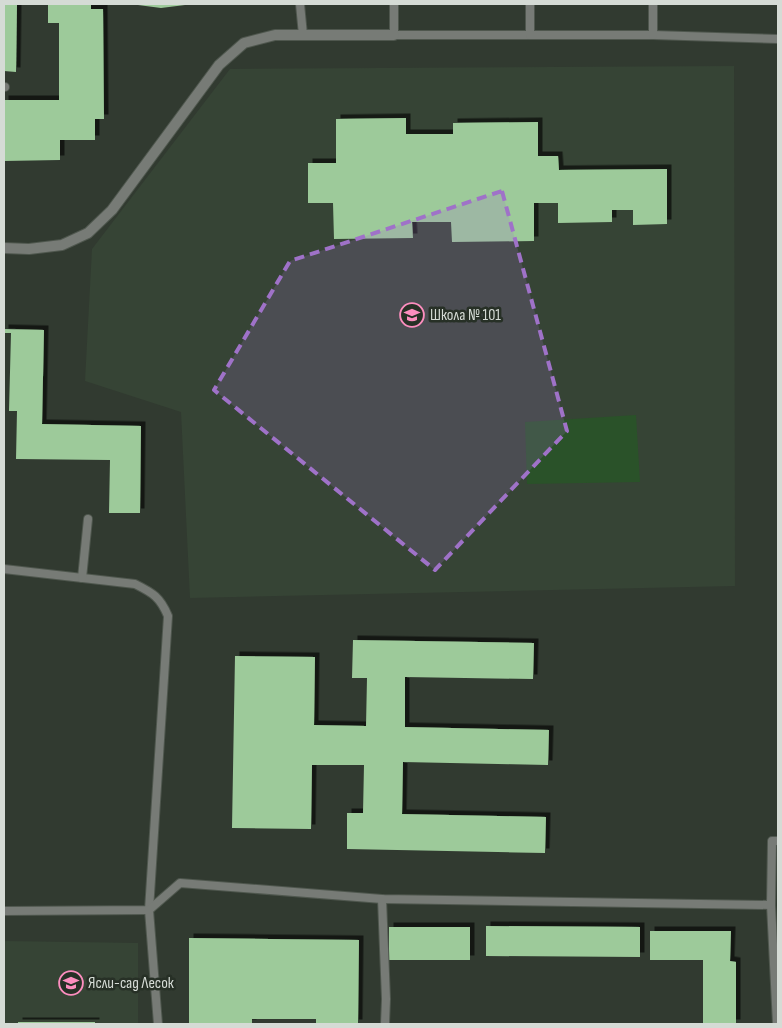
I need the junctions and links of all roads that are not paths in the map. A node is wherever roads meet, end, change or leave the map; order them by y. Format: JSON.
{"nodes":[{"id":1,"x":300,"y":4,"type":"edge"},
{"id":2,"x":394,"y":4,"type":"edge"},
{"id":3,"x":530,"y":4,"type":"edge"},
{"id":4,"x":653,"y":4,"type":"edge"},
{"id":5,"x":302,"y":35,"type":"junction"},
{"id":6,"x":394,"y":35,"type":"junction"},
{"id":7,"x":530,"y":35,"type":"junction"},
{"id":8,"x":653,"y":35,"type":"junction"},
{"id":9,"x":778,"y":39,"type":"edge"},
{"id":10,"x":4,"y":248,"type":"edge"},
{"id":11,"x":88,"y":519,"type":"dead end"},
{"id":12,"x":4,"y":569,"type":"edge"},
{"id":13,"x":82,"y":578,"type":"junction"},
{"id":14,"x":778,"y":841,"type":"edge"},
{"id":15,"x":382,"y":899,"type":"junction"},
{"id":16,"x":771,"y":905,"type":"junction"},
{"id":17,"x":149,"y":910,"type":"junction"},
{"id":18,"x":4,"y":911,"type":"edge"},
{"id":19,"x":158,"y":1024,"type":"edge"},
{"id":20,"x":384,"y":1024,"type":"edge"},
{"id":21,"x":777,"y":1024,"type":"edge"}],
"edges":[{"from":1,"to":5,"type":"lane"},
{"from":2,"to":6,"type":"lane"},
{"from":3,"to":7,"type":"lane"},
{"from":4,"to":8,"type":"lane"},
{"from":5,"to":6,"type":"street"},
{"from":5,"to":10,"type":"street"},
{"from":6,"to":7,"type":"lane"},
{"from":7,"to":8,"type":"lane"},
{"from":8,"to":9,"type":"lane"},
{"from":11,"to":13,"type":"lane"},
{"from":12,"to":13,"type":"lane"},
{"from":13,"to":17,"type":"lane"},
{"from":14,"to":16,"type":"lane"},
{"from":15,"to":16,"type":"lane"},
{"from":15,"to":17,"type":"lane"},
{"from":15,"to":20,"type":"lane"},
{"from":16,"to":21,"type":"lane"},
{"from":17,"to":18,"type":"lane"},
{"from":17,"to":19,"type":"lane"}]}
